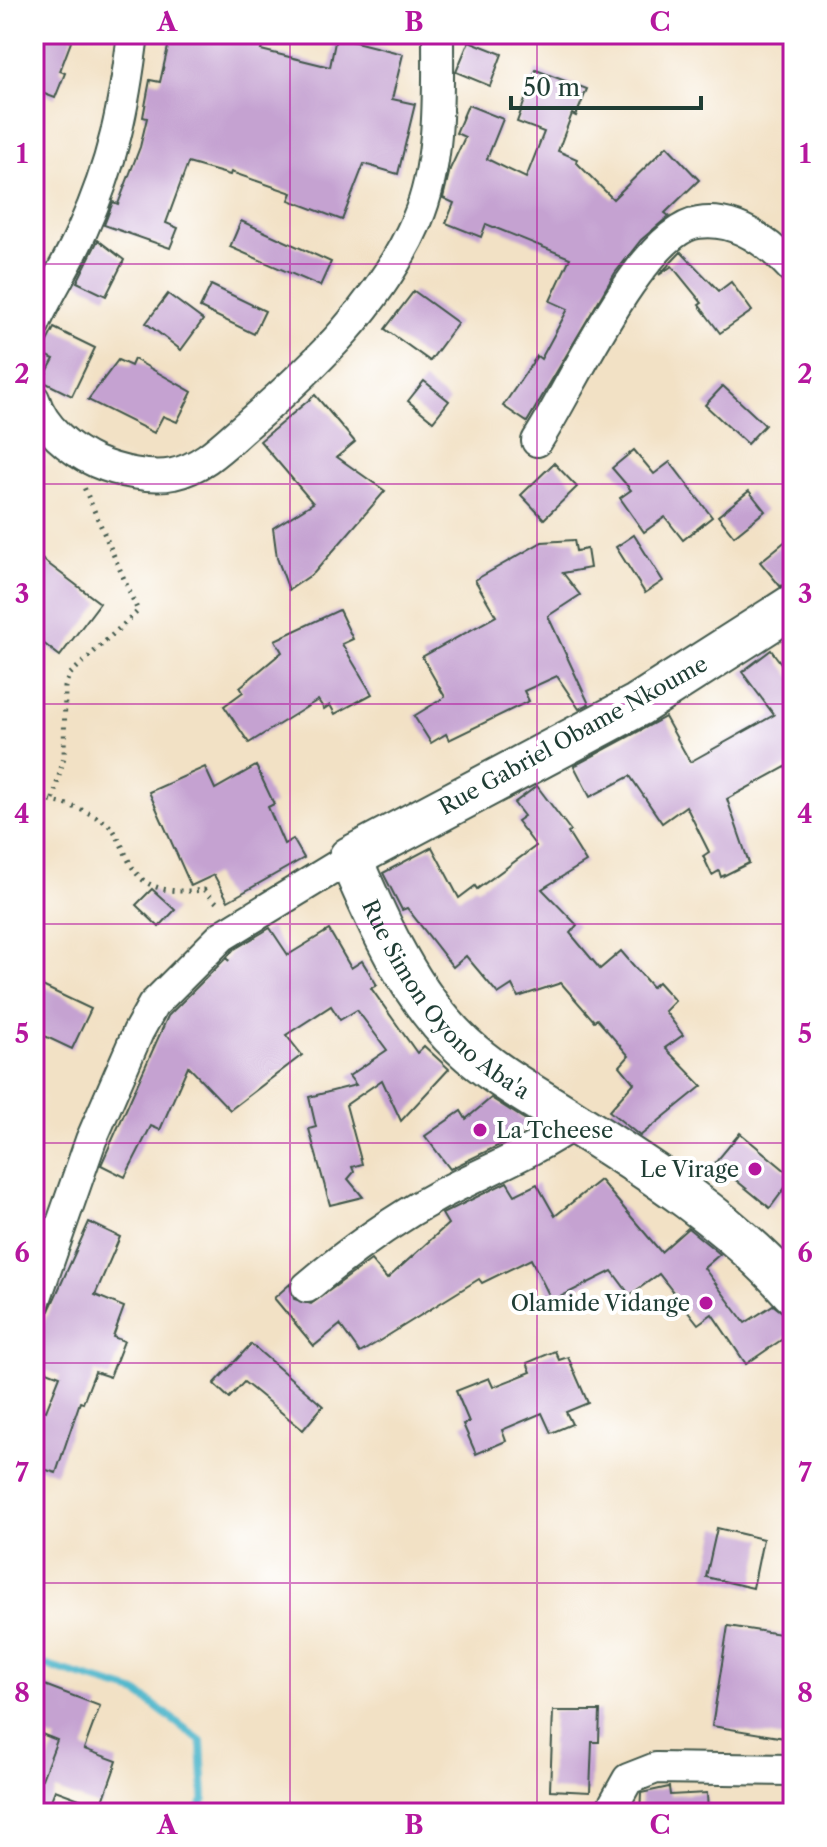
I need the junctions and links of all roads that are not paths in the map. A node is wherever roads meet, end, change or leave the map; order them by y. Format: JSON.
{"nodes":[{"id":1,"x":133,"y":34,"type":"edge"},
{"id":2,"x":438,"y":34,"type":"edge"},
{"id":3,"x":793,"y":269,"type":"edge"},
{"id":4,"x":34,"y":325,"type":"edge"},
{"id":5,"x":34,"y":399,"type":"edge"},
{"id":6,"x":537,"y":441,"type":"dead end"},
{"id":7,"x":793,"y":606,"type":"edge"},
{"id":8,"x":350,"y":858,"type":"junction"},
{"id":9,"x":575,"y":1123,"type":"junction"},
{"id":10,"x":307,"y":1287,"type":"dead end"},
{"id":11,"x":793,"y":1292,"type":"edge"},
{"id":12,"x":34,"y":1303,"type":"edge"},
{"id":13,"x":793,"y":1770,"type":"edge"},
{"id":14,"x":609,"y":1813,"type":"edge"}],
"edges":[{"from":1,"to":4,"type":"street"},
{"from":2,"to":5,"type":"street"},
{"from":3,"to":6,"type":"street"},
{"from":7,"to":8,"type":"street","name":"Rue Gabriel Obame Nkoume"},
{"from":8,"to":9,"type":"street","name":"Rue Simon Oyono Aba'a"},
{"from":8,"to":12,"type":"street"},
{"from":9,"to":10,"type":"street"},
{"from":9,"to":11,"type":"street","name":"Rue Simon Oyono Aba'a"},
{"from":13,"to":14,"type":"street"}]}
